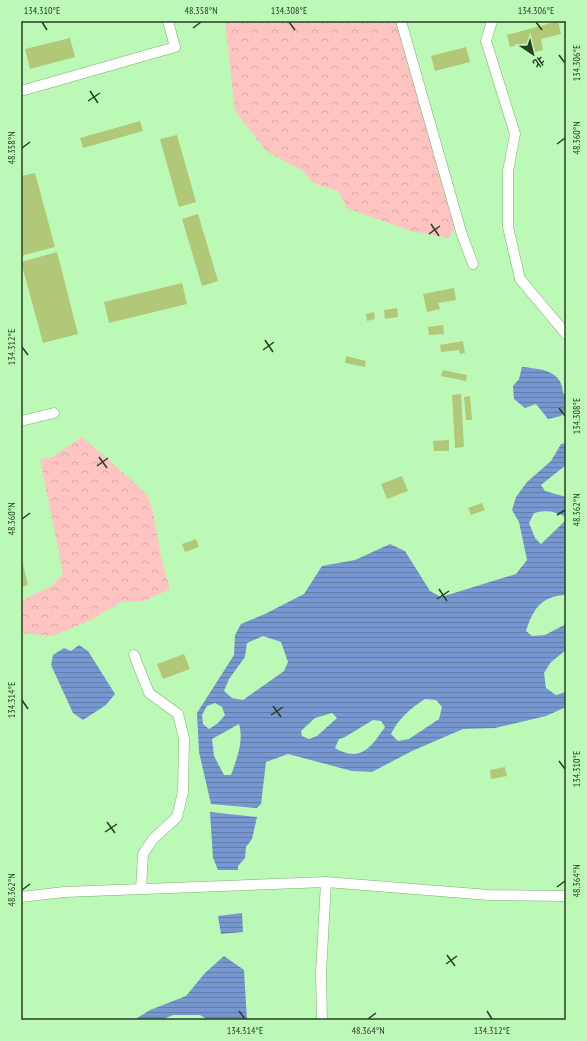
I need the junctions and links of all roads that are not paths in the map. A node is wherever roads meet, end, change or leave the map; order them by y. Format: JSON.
{"nodes":[{"id":1,"x":168,"y":21,"type":"edge"},
{"id":2,"x":401,"y":21,"type":"edge"},
{"id":3,"x":492,"y":21,"type":"edge"},
{"id":4,"x":21,"y":91,"type":"edge"},
{"id":5,"x":473,"y":264,"type":"dead end"},
{"id":6,"x":566,"y":334,"type":"edge"},
{"id":7,"x":54,"y":413,"type":"dead end"},
{"id":8,"x":21,"y":421,"type":"edge"},
{"id":9,"x":134,"y":655,"type":"dead end"},
{"id":10,"x":326,"y":882,"type":"junction"},
{"id":11,"x":141,"y":889,"type":"junction"},
{"id":12,"x":566,"y":896,"type":"edge"},
{"id":13,"x":21,"y":897,"type":"edge"},
{"id":14,"x":322,"y":1020,"type":"edge"}],
"edges":[{"from":1,"to":4,"type":"street"},
{"from":2,"to":5,"type":"street"},
{"from":3,"to":6,"type":"street"},
{"from":7,"to":8,"type":"street"},
{"from":9,"to":11,"type":"street"},
{"from":10,"to":11,"type":"street"},
{"from":10,"to":12,"type":"street"},
{"from":10,"to":14,"type":"street"},
{"from":11,"to":13,"type":"street"}]}
